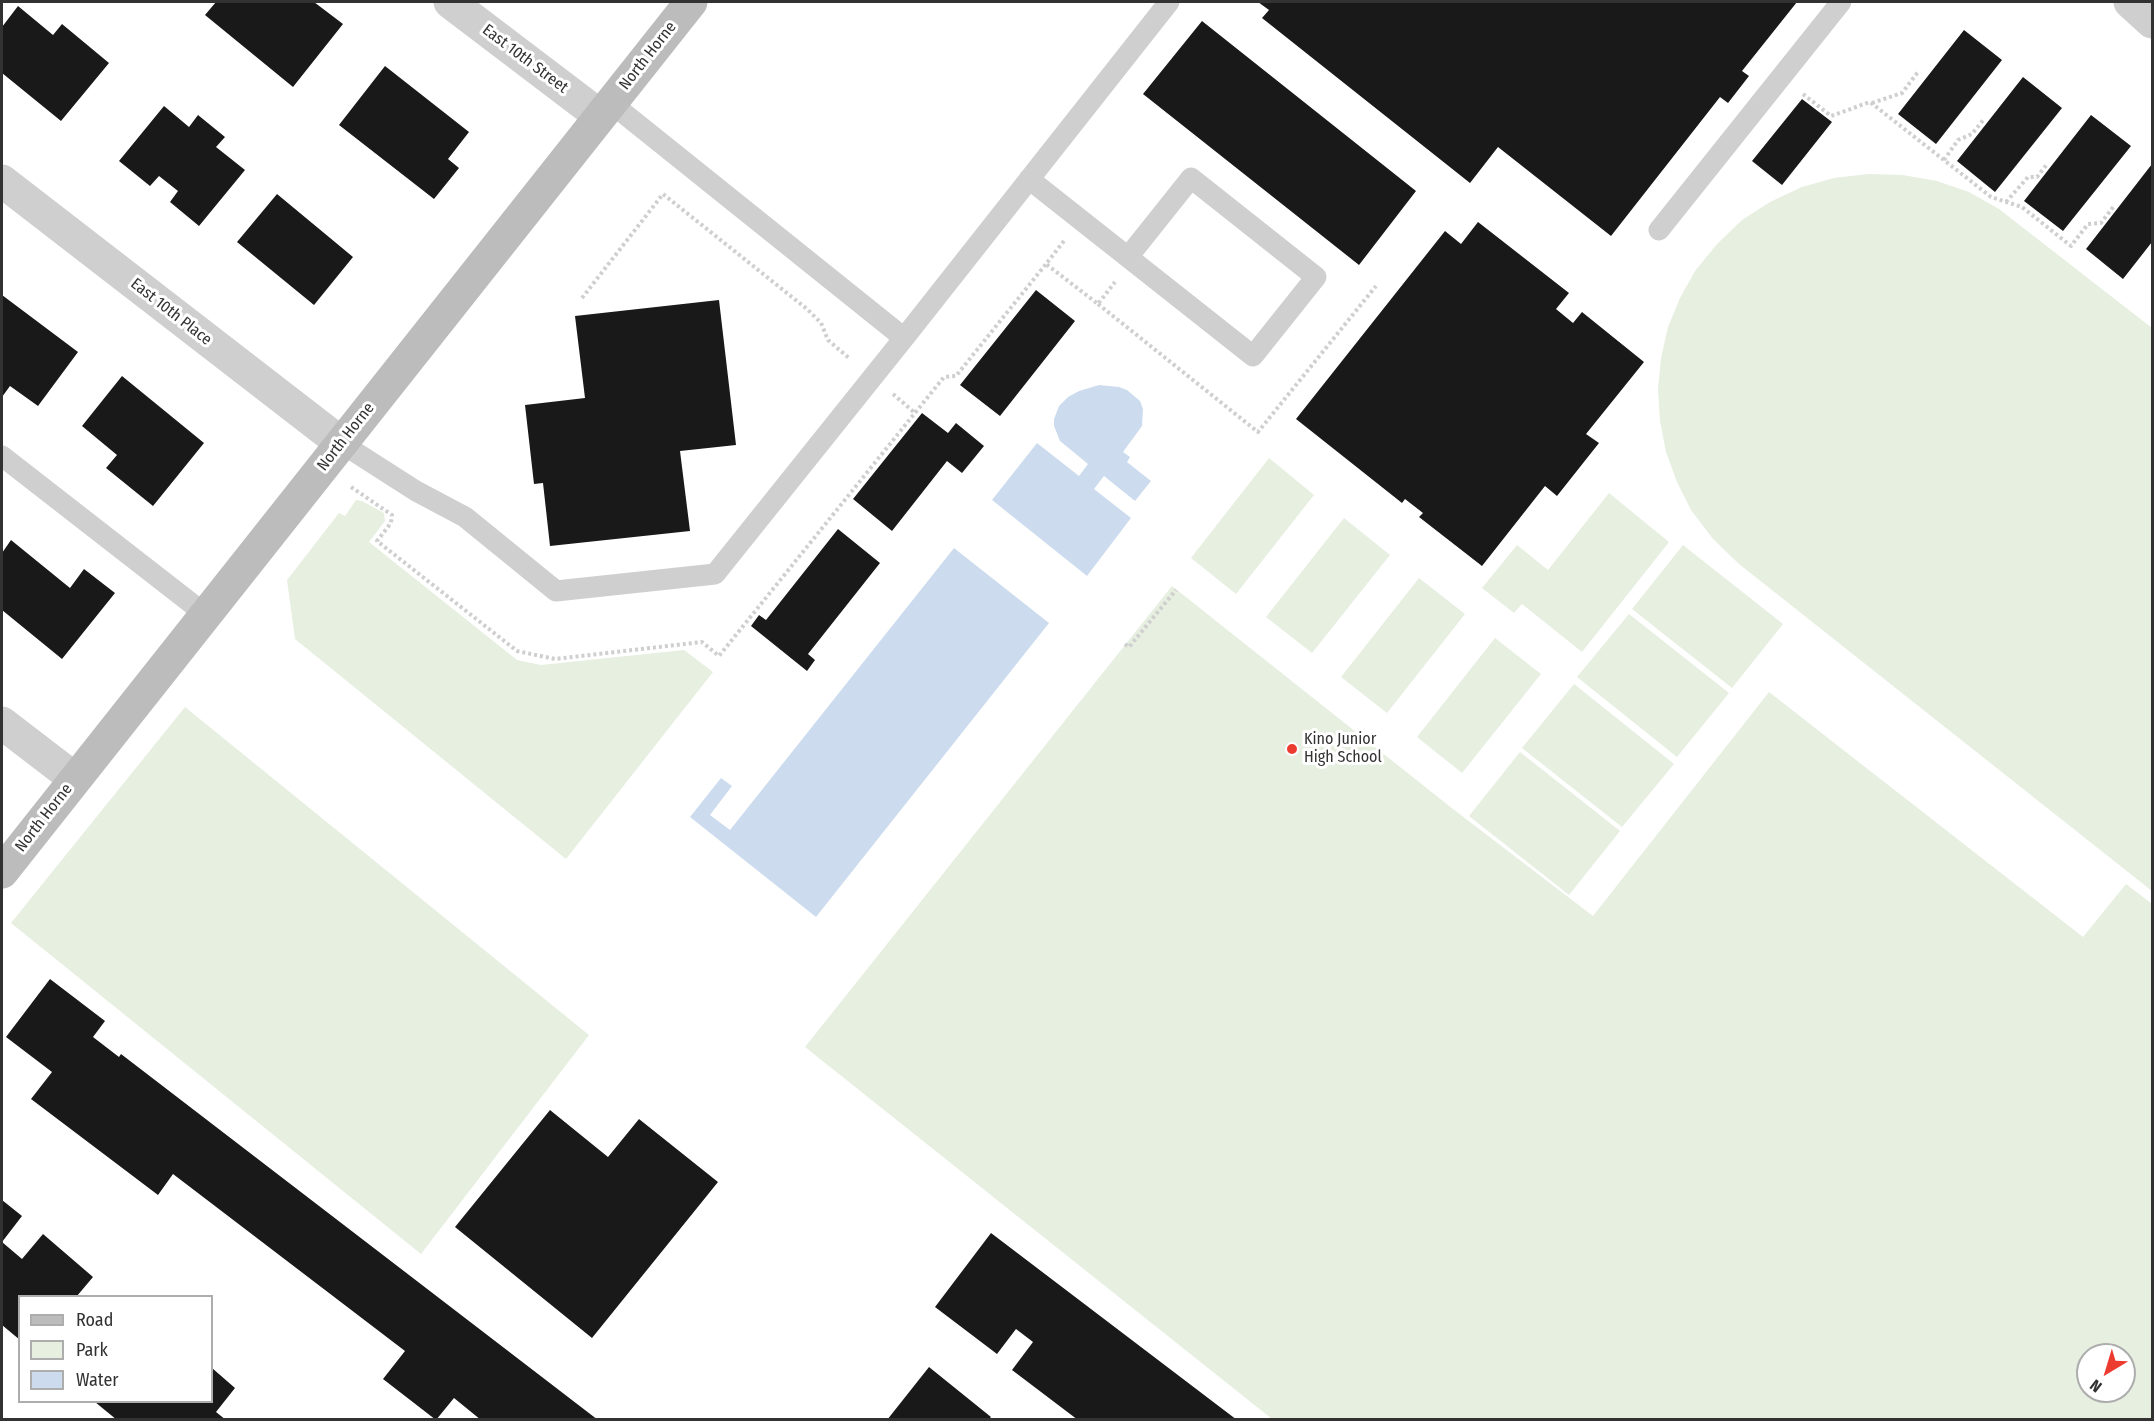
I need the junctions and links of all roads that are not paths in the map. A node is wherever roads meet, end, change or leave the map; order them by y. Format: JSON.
{"nodes":[{"id":1,"x":450,"y":2,"type":"edge"},
{"id":2,"x":691,"y":2,"type":"edge"},
{"id":3,"x":1169,"y":2,"type":"edge"},
{"id":4,"x":1841,"y":2,"type":"edge"},
{"id":5,"x":2130,"y":2,"type":"edge"},
{"id":6,"x":2152,"y":22,"type":"edge"},
{"id":7,"x":605,"y":110,"type":"junction"},
{"id":8,"x":1029,"y":179,"type":"junction"},
{"id":9,"x":2,"y":182,"type":"edge"},
{"id":10,"x":1659,"y":230,"type":"dead end"},
{"id":11,"x":1130,"y":259,"type":"junction"},
{"id":12,"x":904,"y":338,"type":"junction"},
{"id":13,"x":332,"y":454,"type":"junction"},
{"id":14,"x":2,"y":456,"type":"edge"},
{"id":15,"x":205,"y":614,"type":"junction"},
{"id":16,"x":2,"y":723,"type":"edge"},
{"id":17,"x":75,"y":779,"type":"junction"},
{"id":18,"x":2,"y":872,"type":"edge"}],
"edges":[{"from":1,"to":7,"type":"street","name":"East 10th Street"},
{"from":2,"to":7,"type":"street","name":"North Horne"},
{"from":3,"to":8,"type":"lane"},
{"from":4,"to":10,"type":"lane"},
{"from":5,"to":6,"type":"street"},
{"from":7,"to":12,"type":"lane"},
{"from":7,"to":13,"type":"street","name":"North Horne"},
{"from":8,"to":11,"type":"lane"},
{"from":8,"to":12,"type":"lane"},
{"from":9,"to":13,"type":"street","name":"East 10th Place"},
{"from":11,"to":11,"type":"lane"},
{"from":12,"to":13,"type":"lane"},
{"from":13,"to":15,"type":"street","name":"North Horne"},
{"from":14,"to":15,"type":"lane"},
{"from":15,"to":17,"type":"street","name":"North Horne"},
{"from":16,"to":17,"type":"street"},
{"from":17,"to":18,"type":"street","name":"North Horne"}]}
